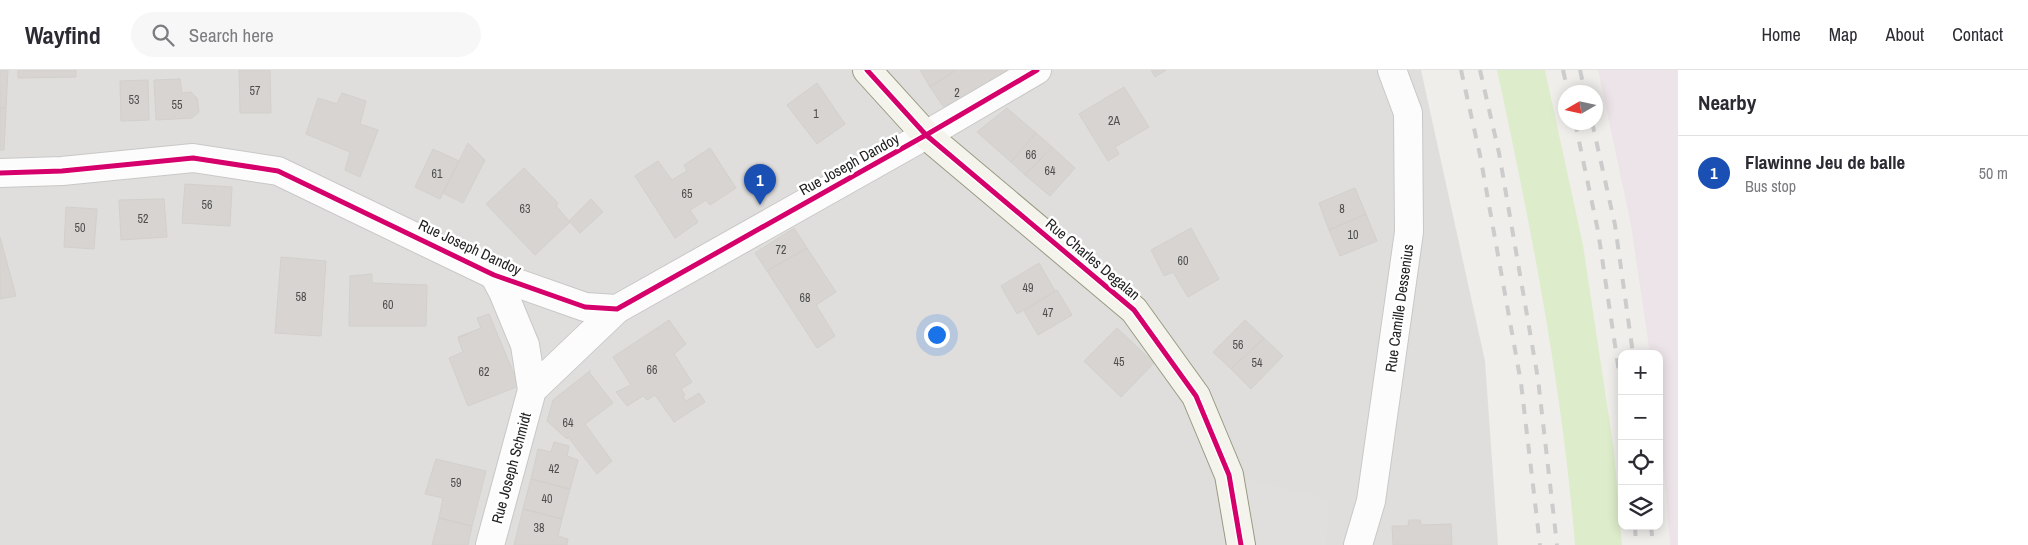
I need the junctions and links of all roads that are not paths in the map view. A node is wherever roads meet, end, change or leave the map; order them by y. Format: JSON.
{"nodes":[{"id":1,"x":867,"y":70,"type":"edge"},
{"id":2,"x":1037,"y":70,"type":"edge"},
{"id":3,"x":1392,"y":70,"type":"edge"},
{"id":4,"x":926,"y":135,"type":"junction"},
{"id":5,"x":0,"y":173,"type":"edge"},
{"id":6,"x":494,"y":275,"type":"junction"},
{"id":7,"x":616,"y":309,"type":"junction"},
{"id":8,"x":532,"y":390,"type":"junction"},
{"id":9,"x":490,"y":545,"type":"edge"},
{"id":10,"x":1241,"y":545,"type":"edge"},
{"id":11,"x":1358,"y":545,"type":"edge"}],
"edges":[{"from":1,"to":4,"type":"street","name":"Rue Charles Degalan"},
{"from":2,"to":4,"type":"street"},
{"from":3,"to":11,"type":"street","name":"Rue Camille Dessenius"},
{"from":4,"to":7,"type":"street","name":"Rue Joseph Dandoy"},
{"from":4,"to":10,"type":"street","name":"Rue Charles Degalan"},
{"from":5,"to":6,"type":"street","name":"Rue Joseph Dandoy"},
{"from":6,"to":7,"type":"street","name":"Rue Joseph Dandoy"},
{"from":6,"to":8,"type":"street"},
{"from":7,"to":8,"type":"street"},
{"from":8,"to":9,"type":"street","name":"Rue Joseph Schmidt"}]}
